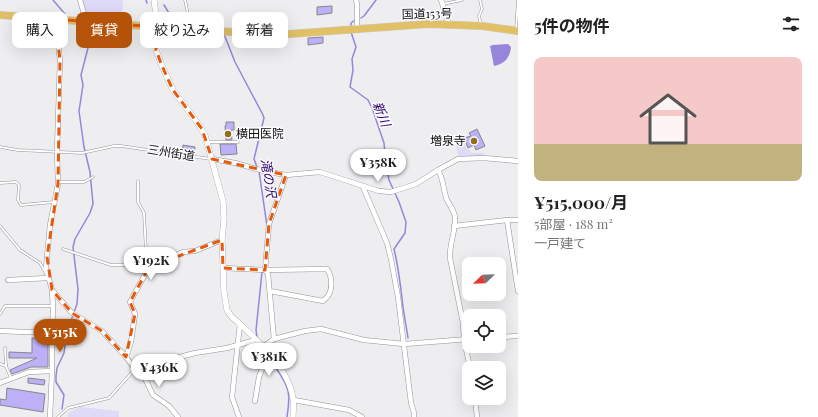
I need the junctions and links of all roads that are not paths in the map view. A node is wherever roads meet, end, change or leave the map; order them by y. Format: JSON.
{"nodes":[{"id":1,"x":80,"y":0,"type":"edge"},
{"id":2,"x":154,"y":0,"type":"edge"},
{"id":3,"x":185,"y":0,"type":"edge"},
{"id":4,"x":356,"y":0,"type":"edge"},
{"id":5,"x":462,"y":0,"type":"edge"},
{"id":6,"x":480,"y":0,"type":"edge"},
{"id":7,"x":518,"y":0,"type":"edge"},
{"id":8,"x":442,"y":2,"type":"edge"},
{"id":9,"x":83,"y":12,"type":"edge"},
{"id":10,"x":156,"y":12,"type":"edge"},
{"id":11,"x":188,"y":12,"type":"edge"},
{"id":12,"x":0,"y":15,"type":"edge"},
{"id":13,"x":12,"y":16,"type":"edge"},
{"id":14,"x":449,"y":24,"type":"junction"},
{"id":15,"x":482,"y":26,"type":"junction"},
{"id":16,"x":353,"y":29,"type":"junction"},
{"id":17,"x":517,"y":31,"type":"edge"},
{"id":18,"x":224,"y":32,"type":"edge"},
{"id":19,"x":59,"y":48,"type":"edge"},
{"id":20,"x":156,"y":48,"type":"edge"},
{"id":21,"x":207,"y":142,"type":"junction"},
{"id":22,"x":238,"y":142,"type":"dead end"},
{"id":23,"x":0,"y":146,"type":"edge"},
{"id":24,"x":57,"y":151,"type":"junction"},
{"id":25,"x":212,"y":159,"type":"junction"},
{"id":26,"x":518,"y":161,"type":"edge"},
{"id":27,"x":438,"y":170,"type":"junction"},
{"id":28,"x":286,"y":175,"type":"junction"},
{"id":29,"x":92,"y":178,"type":"dead end"},
{"id":30,"x":138,"y":181,"type":"dead end"},
{"id":31,"x":58,"y":182,"type":"junction"},
{"id":32,"x":0,"y":183,"type":"edge"},
{"id":33,"x":363,"y":187,"type":"junction"},
{"id":34,"x":55,"y":202,"type":"junction"},
{"id":35,"x":507,"y":220,"type":"junction"},
{"id":36,"x":518,"y":220,"type":"edge"},
{"id":37,"x":0,"y":226,"type":"edge"},
{"id":38,"x":454,"y":226,"type":"junction"},
{"id":39,"x":222,"y":240,"type":"junction"},
{"id":40,"x":64,"y":249,"type":"dead end"},
{"id":41,"x":223,"y":268,"type":"junction"},
{"id":42,"x":147,"y":270,"type":"junction"},
{"id":43,"x":263,"y":270,"type":"junction"},
{"id":44,"x":48,"y":278,"type":"junction"},
{"id":45,"x":8,"y":280,"type":"dead end"},
{"id":46,"x":52,"y":290,"type":"junction"},
{"id":47,"x":270,"y":291,"type":"junction"},
{"id":48,"x":518,"y":291,"type":"edge"},
{"id":49,"x":53,"y":306,"type":"junction"},
{"id":50,"x":0,"y":314,"type":"edge"},
{"id":51,"x":462,"y":318,"type":"edge"},
{"id":52,"x":240,"y":324,"type":"junction"},
{"id":53,"x":0,"y":331,"type":"edge"},
{"id":54,"x":52,"y":333,"type":"junction"},
{"id":55,"x":518,"y":336,"type":"edge"},
{"id":56,"x":506,"y":337,"type":"edge"},
{"id":57,"x":274,"y":339,"type":"junction"},
{"id":58,"x":462,"y":339,"type":"edge"},
{"id":59,"x":256,"y":340,"type":"junction"},
{"id":60,"x":404,"y":344,"type":"junction"},
{"id":61,"x":237,"y":345,"type":"junction"},
{"id":62,"x":263,"y":346,"type":"junction"},
{"id":63,"x":5,"y":348,"type":"dead end"},
{"id":64,"x":126,"y":357,"type":"junction"},
{"id":65,"x":0,"y":364,"type":"edge"},
{"id":66,"x":6,"y":366,"type":"junction"},
{"id":67,"x":135,"y":369,"type":"junction"},
{"id":68,"x":52,"y":370,"type":"junction"},
{"id":69,"x":11,"y":378,"type":"junction"},
{"id":70,"x":0,"y":384,"type":"edge"},
{"id":71,"x":294,"y":400,"type":"junction"},
{"id":72,"x":255,"y":401,"type":"dead end"},
{"id":73,"x":476,"y":405,"type":"edge"},
{"id":74,"x":50,"y":417,"type":"edge"},
{"id":75,"x":58,"y":417,"type":"edge"},
{"id":76,"x":178,"y":417,"type":"edge"},
{"id":77,"x":239,"y":417,"type":"edge"},
{"id":78,"x":293,"y":417,"type":"edge"},
{"id":79,"x":362,"y":417,"type":"edge"},
{"id":80,"x":414,"y":417,"type":"edge"},
{"id":81,"x":477,"y":417,"type":"edge"}],
"edges":[{"from":1,"to":9,"type":"street"},
{"from":2,"to":10,"type":"street"},
{"from":3,"to":11,"type":"lane"},
{"from":4,"to":16,"type":"street"},
{"from":5,"to":8,"type":"lane"},
{"from":6,"to":15,"type":"lane"},
{"from":7,"to":17,"type":"lane"},
{"from":8,"to":14,"type":"street"},
{"from":12,"to":13,"type":"highway","name":"国道153号"},
{"from":14,"to":15,"type":"highway","name":"国道153号"},
{"from":14,"to":16,"type":"highway","name":"国道153号"},
{"from":15,"to":17,"type":"highway","name":"国道153号"},
{"from":16,"to":18,"type":"highway","name":"国道153号"},
{"from":19,"to":24,"type":"street"},
{"from":20,"to":21,"type":"street"},
{"from":21,"to":22,"type":"lane"},
{"from":21,"to":25,"type":"street"},
{"from":23,"to":24,"type":"lane"},
{"from":24,"to":25,"type":"lane","name":"三州街道"},
{"from":24,"to":31,"type":"street"},
{"from":25,"to":28,"type":"street","name":"三州街道"},
{"from":25,"to":39,"type":"street"},
{"from":26,"to":27,"type":"street"},
{"from":27,"to":33,"type":"street"},
{"from":27,"to":38,"type":"street"},
{"from":28,"to":33,"type":"street"},
{"from":28,"to":43,"type":"street"},
{"from":29,"to":31,"type":"lane"},
{"from":30,"to":42,"type":"lane"},
{"from":31,"to":34,"type":"street"},
{"from":32,"to":34,"type":"lane"},
{"from":33,"to":60,"type":"street"},
{"from":34,"to":44,"type":"street"},
{"from":35,"to":36,"type":"street"},
{"from":35,"to":38,"type":"street"},
{"from":35,"to":48,"type":"street"},
{"from":37,"to":44,"type":"lane"},
{"from":38,"to":51,"type":"street"},
{"from":39,"to":41,"type":"street"},
{"from":39,"to":42,"type":"street"},
{"from":40,"to":42,"type":"lane"},
{"from":41,"to":43,"type":"street"},
{"from":41,"to":52,"type":"street"},
{"from":42,"to":64,"type":"street"},
{"from":43,"to":47,"type":"street"},
{"from":43,"to":47,"type":"street"},
{"from":44,"to":45,"type":"street"},
{"from":44,"to":46,"type":"street"},
{"from":46,"to":49,"type":"street"},
{"from":46,"to":64,"type":"street"},
{"from":47,"to":57,"type":"street"},
{"from":49,"to":50,"type":"lane"},
{"from":49,"to":54,"type":"street"},
{"from":52,"to":59,"type":"street"},
{"from":52,"to":61,"type":"street"},
{"from":53,"to":54,"type":"street"},
{"from":54,"to":68,"type":"street"},
{"from":55,"to":56,"type":"street"},
{"from":57,"to":60,"type":"street"},
{"from":57,"to":62,"type":"street"},
{"from":58,"to":60,"type":"street"},
{"from":59,"to":61,"type":"street"},
{"from":59,"to":62,"type":"street"},
{"from":60,"to":80,"type":"street"},
{"from":61,"to":67,"type":"street"},
{"from":61,"to":77,"type":"street"},
{"from":62,"to":71,"type":"street"},
{"from":62,"to":72,"type":"street"},
{"from":63,"to":66,"type":"lane"},
{"from":64,"to":67,"type":"street"},
{"from":65,"to":66,"type":"lane"},
{"from":66,"to":69,"type":"lane"},
{"from":67,"to":75,"type":"lane"},
{"from":67,"to":76,"type":"street"},
{"from":68,"to":69,"type":"street"},
{"from":68,"to":74,"type":"street"},
{"from":69,"to":70,"type":"street"},
{"from":71,"to":78,"type":"street"},
{"from":71,"to":79,"type":"street"},
{"from":73,"to":81,"type":"street"}]}
